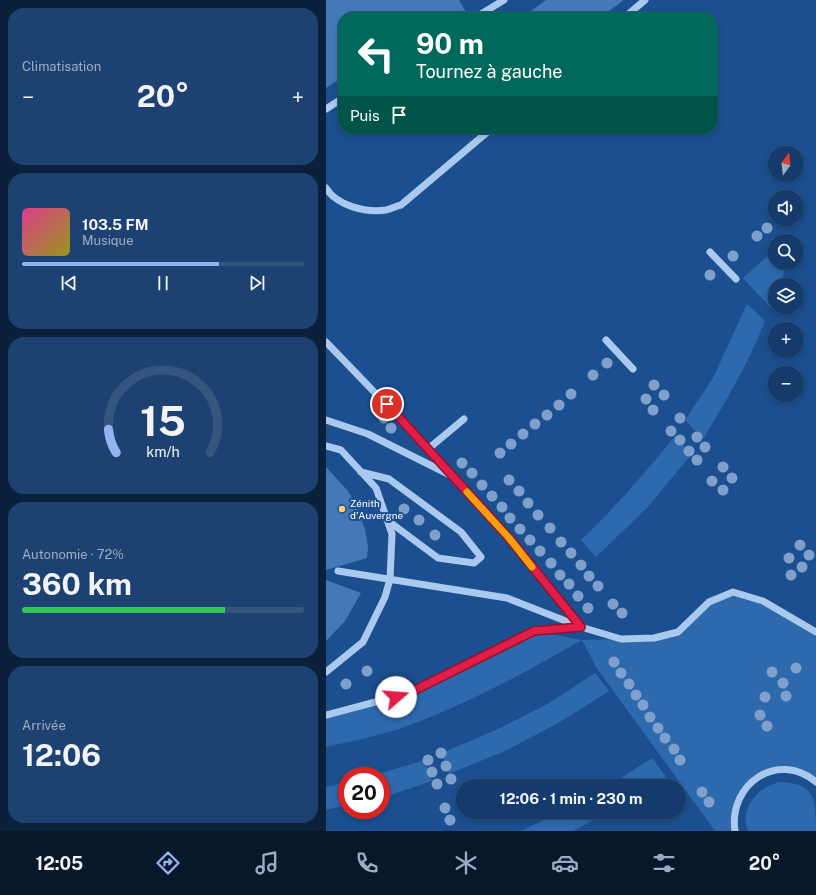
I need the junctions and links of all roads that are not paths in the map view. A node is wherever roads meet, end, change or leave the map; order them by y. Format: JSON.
{"nodes":[{"id":1,"x":504,"y":0,"type":"edge"},
{"id":2,"x":645,"y":0,"type":"edge"},
{"id":3,"x":484,"y":12,"type":"edge"},
{"id":4,"x":631,"y":12,"type":"edge"},
{"id":5,"x":338,"y":101,"type":"edge"},
{"id":6,"x":326,"y":109,"type":"edge"},
{"id":7,"x":486,"y":134,"type":"edge"},
{"id":8,"x":326,"y":188,"type":"edge"},
{"id":9,"x":710,"y":252,"type":"dead end"},
{"id":10,"x":736,"y":279,"type":"dead end"},
{"id":11,"x":606,"y":340,"type":"dead end"},
{"id":12,"x":326,"y":342,"type":"edge"},
{"id":13,"x":633,"y":369,"type":"dead end"},
{"id":14,"x":464,"y":419,"type":"dead end"},
{"id":15,"x":326,"y":420,"type":"edge"},
{"id":16,"x":326,"y":446,"type":"edge"},
{"id":17,"x":428,"y":449,"type":"junction"},
{"id":18,"x":361,"y":472,"type":"junction"},
{"id":19,"x":452,"y":476,"type":"junction"},
{"id":20,"x":387,"y":520,"type":"junction"},
{"id":21,"x":338,"y":571,"type":"dead end"},
{"id":22,"x":390,"y":579,"type":"junction"},
{"id":23,"x":581,"y":627,"type":"junction"},
{"id":24,"x":816,"y":632,"type":"edge"},
{"id":25,"x":326,"y":672,"type":"edge"},
{"id":26,"x":326,"y":715,"type":"edge"},
{"id":27,"x":816,"y":782,"type":"edge"},
{"id":28,"x":735,"y":831,"type":"edge"}],
"edges":[{"from":1,"to":3,"type":"lane"},
{"from":2,"to":4,"type":"lane"},
{"from":5,"to":6,"type":"lane"},
{"from":7,"to":8,"type":"lane"},
{"from":9,"to":10,"type":"lane"},
{"from":11,"to":13,"type":"lane"},
{"from":12,"to":17,"type":"lane"},
{"from":14,"to":17,"type":"lane"},
{"from":15,"to":19,"type":"lane"},
{"from":16,"to":18,"type":"lane"},
{"from":17,"to":19,"type":"lane"},
{"from":18,"to":20,"type":"lane"},
{"from":18,"to":20,"type":"lane"},
{"from":19,"to":23,"type":"lane"},
{"from":20,"to":22,"type":"lane"},
{"from":21,"to":22,"type":"lane"},
{"from":22,"to":23,"type":"lane"},
{"from":22,"to":25,"type":"lane"},
{"from":23,"to":24,"type":"lane"},
{"from":23,"to":26,"type":"lane"},
{"from":27,"to":28,"type":"lane"}]}
